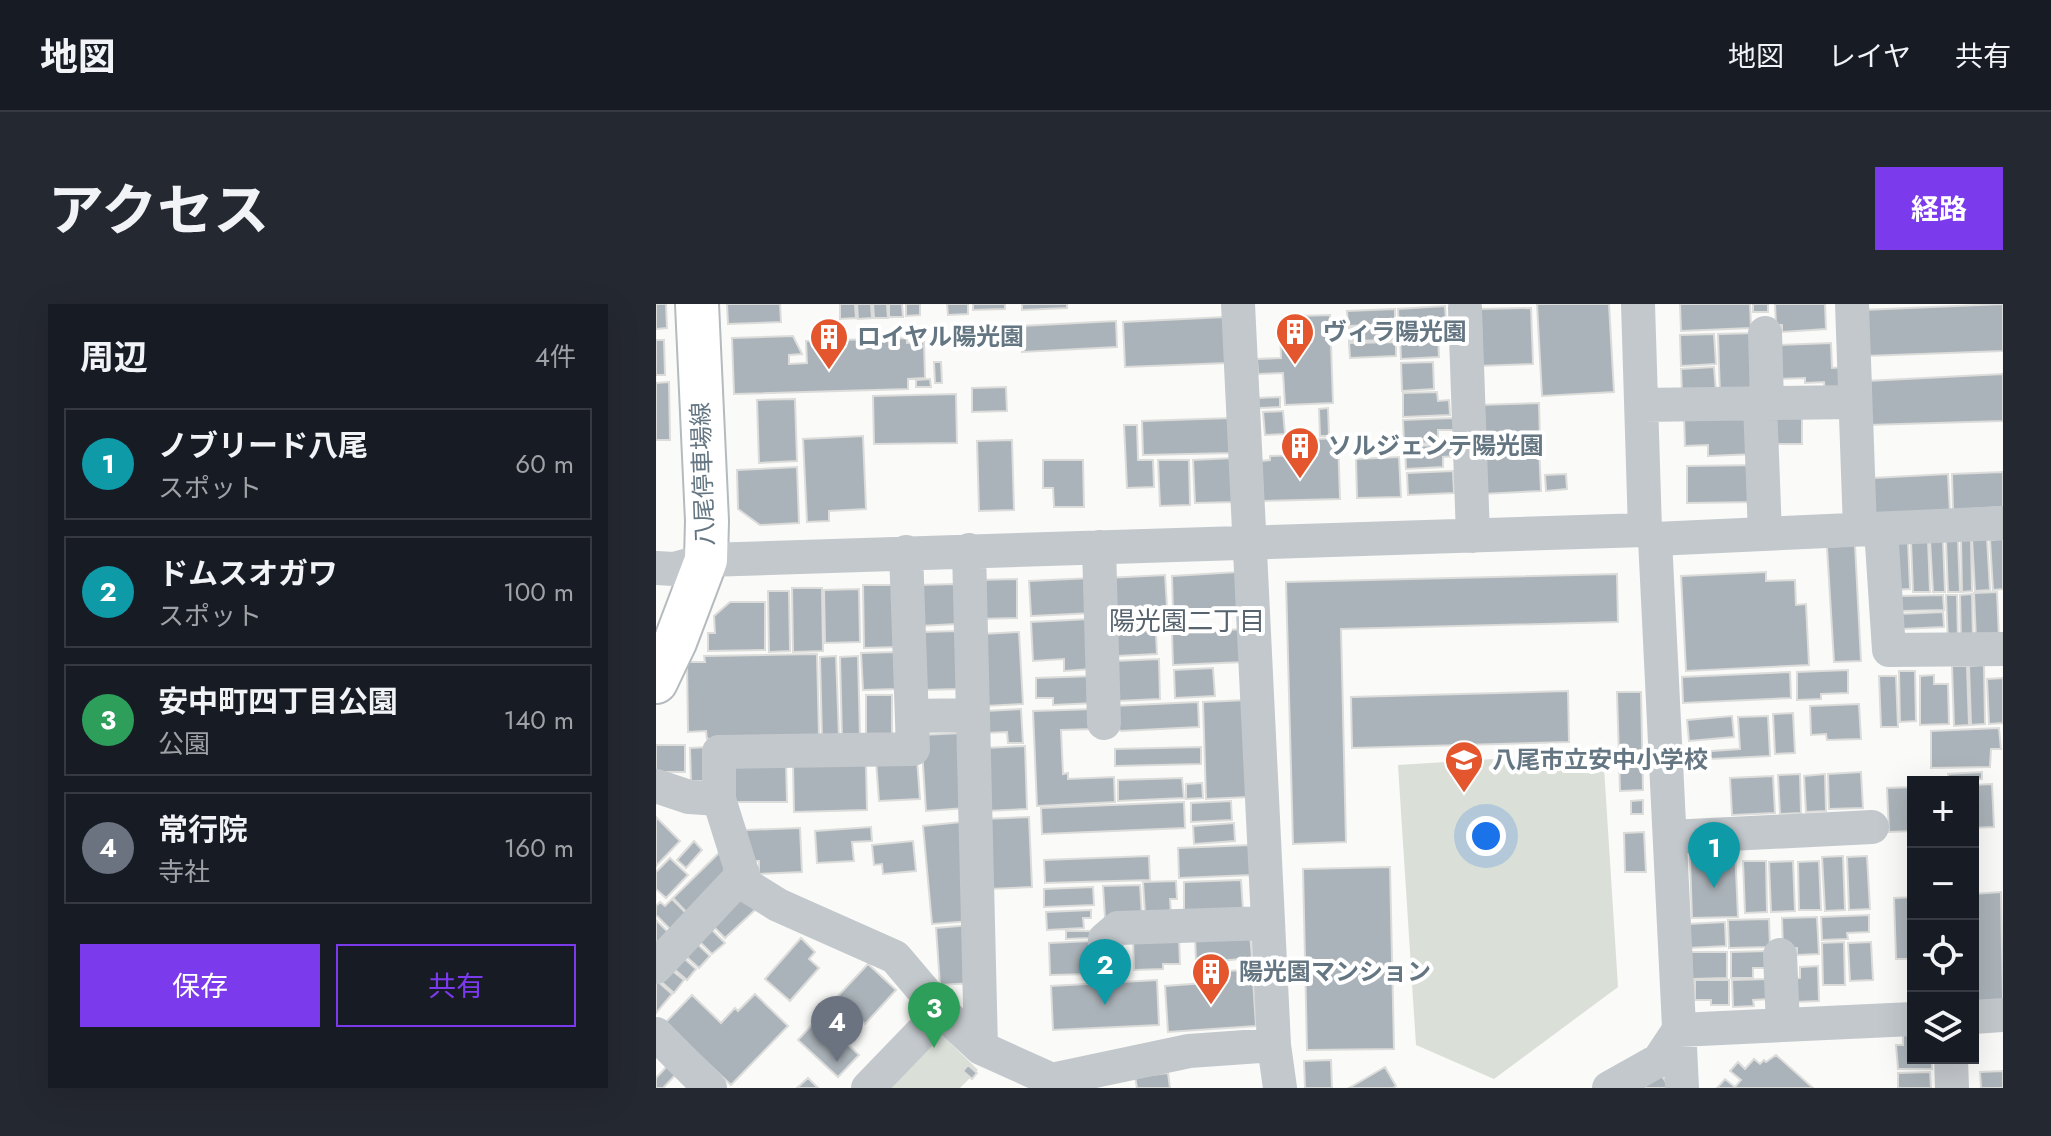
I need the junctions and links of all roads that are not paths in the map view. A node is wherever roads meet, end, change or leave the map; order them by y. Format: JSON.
{"nodes":[{"id":1,"x":697,"y":304,"type":"edge"},
{"id":2,"x":1238,"y":304,"type":"edge"},
{"id":3,"x":1638,"y":304,"type":"edge"},
{"id":4,"x":1852,"y":304,"type":"edge"},
{"id":5,"x":1465,"y":308,"type":"dead end"},
{"id":6,"x":1765,"y":333,"type":"dead end"},
{"id":7,"x":1854,"y":402,"type":"junction"},
{"id":8,"x":1764,"y":403,"type":"junction"},
{"id":9,"x":1642,"y":405,"type":"junction"},
{"id":10,"x":2003,"y":523,"type":"edge"},
{"id":11,"x":1870,"y":529,"type":"junction"},
{"id":12,"x":1650,"y":534,"type":"junction"},
{"id":13,"x":1765,"y":534,"type":"junction"},
{"id":14,"x":1473,"y":536,"type":"junction"},
{"id":15,"x":1250,"y":543,"type":"junction"},
{"id":16,"x":1099,"y":547,"type":"junction"},
{"id":17,"x":969,"y":550,"type":"junction"},
{"id":18,"x":906,"y":552,"type":"junction"},
{"id":19,"x":706,"y":560,"type":"junction"},
{"id":20,"x":656,"y":568,"type":"edge"},
{"id":21,"x":2003,"y":649,"type":"edge"},
{"id":22,"x":656,"y":682,"type":"edge"},
{"id":23,"x":973,"y":715,"type":"junction"},
{"id":24,"x":912,"y":716,"type":"junction"},
{"id":25,"x":1104,"y":723,"type":"dead end"},
{"id":26,"x":656,"y":786,"type":"edge"},
{"id":27,"x":719,"y":799,"type":"junction"},
{"id":28,"x":1872,"y":827,"type":"dead end"},
{"id":29,"x":1670,"y":837,"type":"junction"},
{"id":30,"x":743,"y":874,"type":"junction"},
{"id":31,"x":1268,"y":923,"type":"junction"},
{"id":32,"x":1780,"y":955,"type":"dead end"},
{"id":33,"x":656,"y":967,"type":"edge"},
{"id":34,"x":1106,"y":970,"type":"dead end"},
{"id":35,"x":2003,"y":1015,"type":"edge"},
{"id":36,"x":1979,"y":1017,"type":"edge"},
{"id":37,"x":1907,"y":1019,"type":"edge"},
{"id":38,"x":1783,"y":1025,"type":"junction"},
{"id":39,"x":1679,"y":1030,"type":"junction"},
{"id":40,"x":921,"y":1033,"type":"dead end"},
{"id":41,"x":657,"y":1036,"type":"edge"},
{"id":42,"x":1274,"y":1045,"type":"junction"},
{"id":43,"x":981,"y":1048,"type":"junction"},
{"id":44,"x":1951,"y":1064,"type":"edge"},
{"id":45,"x":1057,"y":1084,"type":"edge"},
{"id":46,"x":710,"y":1088,"type":"edge"},
{"id":47,"x":868,"y":1088,"type":"edge"},
{"id":48,"x":1280,"y":1088,"type":"edge"},
{"id":49,"x":1609,"y":1088,"type":"edge"},
{"id":50,"x":1682,"y":1088,"type":"edge"},
{"id":51,"x":1952,"y":1088,"type":"edge"}],
"edges":[{"from":1,"to":19,"type":"main road","name":"八尾停車場線"},
{"from":2,"to":15,"type":"street"},
{"from":3,"to":9,"type":"street"},
{"from":4,"to":7,"type":"street"},
{"from":5,"to":14,"type":"street"},
{"from":6,"to":8,"type":"street"},
{"from":7,"to":8,"type":"street"},
{"from":7,"to":11,"type":"street"},
{"from":8,"to":9,"type":"street"},
{"from":8,"to":13,"type":"street"},
{"from":9,"to":12,"type":"street"},
{"from":10,"to":11,"type":"street"},
{"from":11,"to":13,"type":"street"},
{"from":11,"to":21,"type":"street"},
{"from":12,"to":13,"type":"street"},
{"from":12,"to":14,"type":"street"},
{"from":12,"to":29,"type":"street"},
{"from":14,"to":15,"type":"street"},
{"from":15,"to":16,"type":"street"},
{"from":15,"to":31,"type":"street"},
{"from":16,"to":17,"type":"street"},
{"from":16,"to":25,"type":"street"},
{"from":17,"to":18,"type":"street"},
{"from":17,"to":23,"type":"street"},
{"from":18,"to":19,"type":"street"},
{"from":18,"to":24,"type":"street"},
{"from":19,"to":20,"type":"street"},
{"from":19,"to":22,"type":"main road","name":"八尾停車場線"},
{"from":23,"to":24,"type":"street"},
{"from":23,"to":43,"type":"street"},
{"from":24,"to":27,"type":"street"},
{"from":26,"to":27,"type":"street"},
{"from":27,"to":30,"type":"street"},
{"from":28,"to":29,"type":"street"},
{"from":29,"to":39,"type":"street"},
{"from":30,"to":33,"type":"street"},
{"from":30,"to":43,"type":"street"},
{"from":31,"to":34,"type":"street"},
{"from":31,"to":42,"type":"street"},
{"from":32,"to":38,"type":"street"},
{"from":35,"to":36,"type":"street"},
{"from":37,"to":38,"type":"street"},
{"from":38,"to":39,"type":"street"},
{"from":39,"to":49,"type":"street"},
{"from":39,"to":50,"type":"street"},
{"from":40,"to":47,"type":"street"},
{"from":41,"to":46,"type":"street"},
{"from":42,"to":45,"type":"street"},
{"from":42,"to":48,"type":"street"},
{"from":43,"to":45,"type":"street"},
{"from":44,"to":51,"type":"street"}]}
